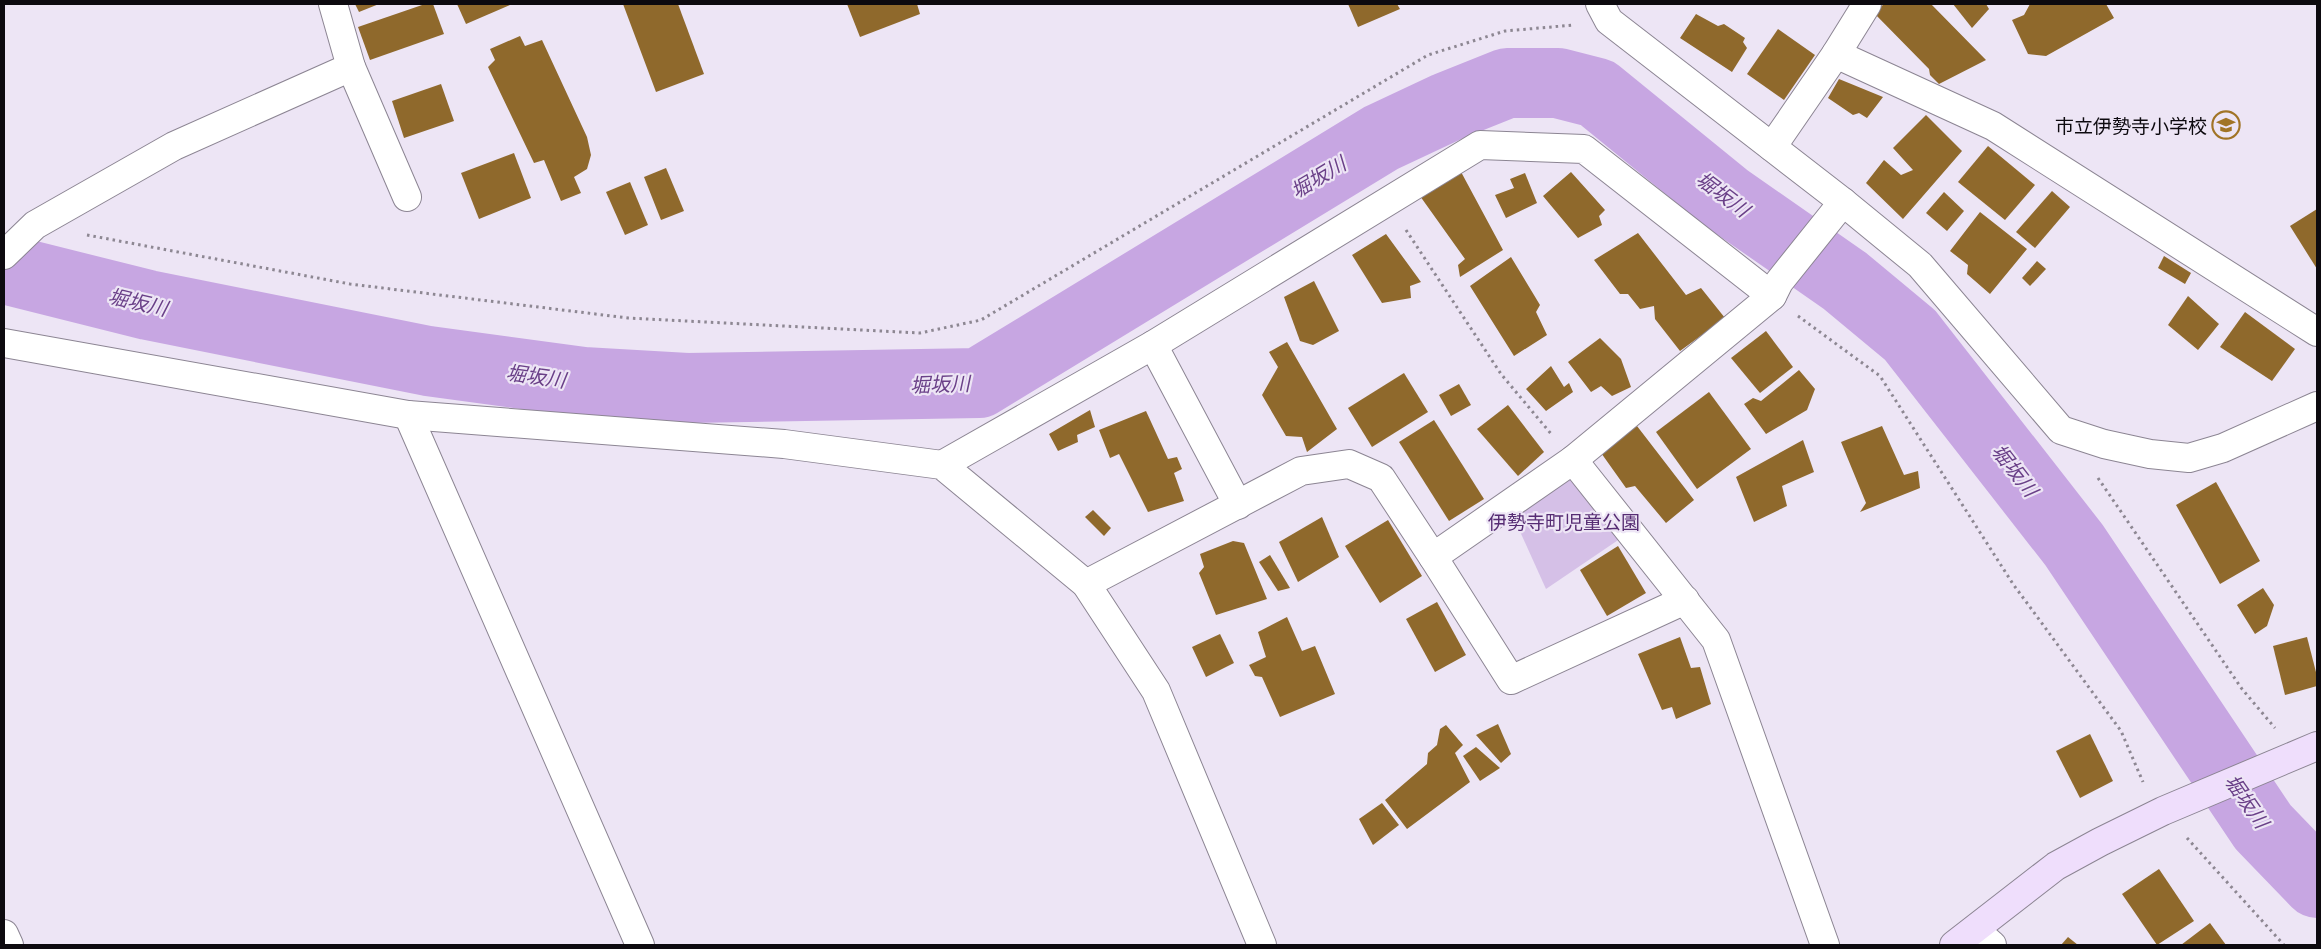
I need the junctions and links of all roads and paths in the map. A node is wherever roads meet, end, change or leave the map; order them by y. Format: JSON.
{"nodes":[{"id":1,"x":333,"y":4,"type":"edge"},
{"id":2,"x":1867,"y":4,"type":"edge"},
{"id":3,"x":1604,"y":12,"type":"edge"},
{"id":4,"x":1836,"y":54,"type":"junction"},
{"id":5,"x":351,"y":67,"type":"junction"},
{"id":6,"x":1772,"y":147,"type":"junction"},
{"id":7,"x":407,"y":198,"type":"dead end"},
{"id":8,"x":1836,"y":210,"type":"junction"},
{"id":9,"x":1400,"y":222,"type":"dead end"},
{"id":10,"x":36,"y":226,"type":"junction"},
{"id":11,"x":4,"y":255,"type":"edge"},
{"id":12,"x":1776,"y":289,"type":"junction"},
{"id":13,"x":2317,"y":332,"type":"edge"},
{"id":14,"x":4,"y":343,"type":"edge"},
{"id":15,"x":1153,"y":345,"type":"junction"},
{"id":16,"x":2317,"y":406,"type":"edge"},
{"id":17,"x":408,"y":415,"type":"junction"},
{"id":18,"x":1573,"y":460,"type":"junction"},
{"id":19,"x":942,"y":465,"type":"junction"},
{"id":20,"x":2095,"y":474,"type":"dead end"},
{"id":21,"x":1238,"y":505,"type":"junction"},
{"id":22,"x":1433,"y":557,"type":"junction"},
{"id":23,"x":1086,"y":584,"type":"junction"},
{"id":24,"x":1684,"y":600,"type":"junction"},
{"id":25,"x":2303,"y":752,"type":"edge"},
{"id":26,"x":2167,"y":810,"type":"junction"},
{"id":27,"x":4,"y":934,"type":"edge"},
{"id":28,"x":1974,"y":940,"type":"edge"},
{"id":29,"x":9,"y":945,"type":"edge"},
{"id":30,"x":640,"y":945,"type":"edge"},
{"id":31,"x":1262,"y":945,"type":"edge"},
{"id":32,"x":1826,"y":945,"type":"edge"},
{"id":33,"x":2284,"y":945,"type":"edge"}],
"edges":[{"from":1,"to":5,"type":"street"},
{"from":2,"to":4,"type":"street"},
{"from":3,"to":6,"type":"street"},
{"from":3,"to":10,"type":"path"},
{"from":4,"to":6,"type":"street"},
{"from":4,"to":13,"type":"street"},
{"from":5,"to":7,"type":"street"},
{"from":5,"to":10,"type":"street"},
{"from":6,"to":8,"type":"street"},
{"from":8,"to":12,"type":"street"},
{"from":8,"to":16,"type":"street"},
{"from":9,"to":18,"type":"path"},
{"from":10,"to":11,"type":"street"},
{"from":12,"to":15,"type":"street"},
{"from":12,"to":18,"type":"street"},
{"from":12,"to":26,"type":"path"},
{"from":14,"to":17,"type":"street"},
{"from":15,"to":19,"type":"street"},
{"from":15,"to":21,"type":"street"},
{"from":17,"to":19,"type":"street"},
{"from":17,"to":30,"type":"street"},
{"from":18,"to":22,"type":"street"},
{"from":18,"to":24,"type":"street"},
{"from":19,"to":23,"type":"street"},
{"from":20,"to":25,"type":"path"},
{"from":21,"to":22,"type":"street"},
{"from":21,"to":23,"type":"street"},
{"from":22,"to":24,"type":"street"},
{"from":23,"to":31,"type":"street"},
{"from":24,"to":32,"type":"street"},
{"from":25,"to":26,"type":"street"},
{"from":26,"to":28,"type":"street"},
{"from":26,"to":33,"type":"path"},
{"from":27,"to":29,"type":"street"}]}
